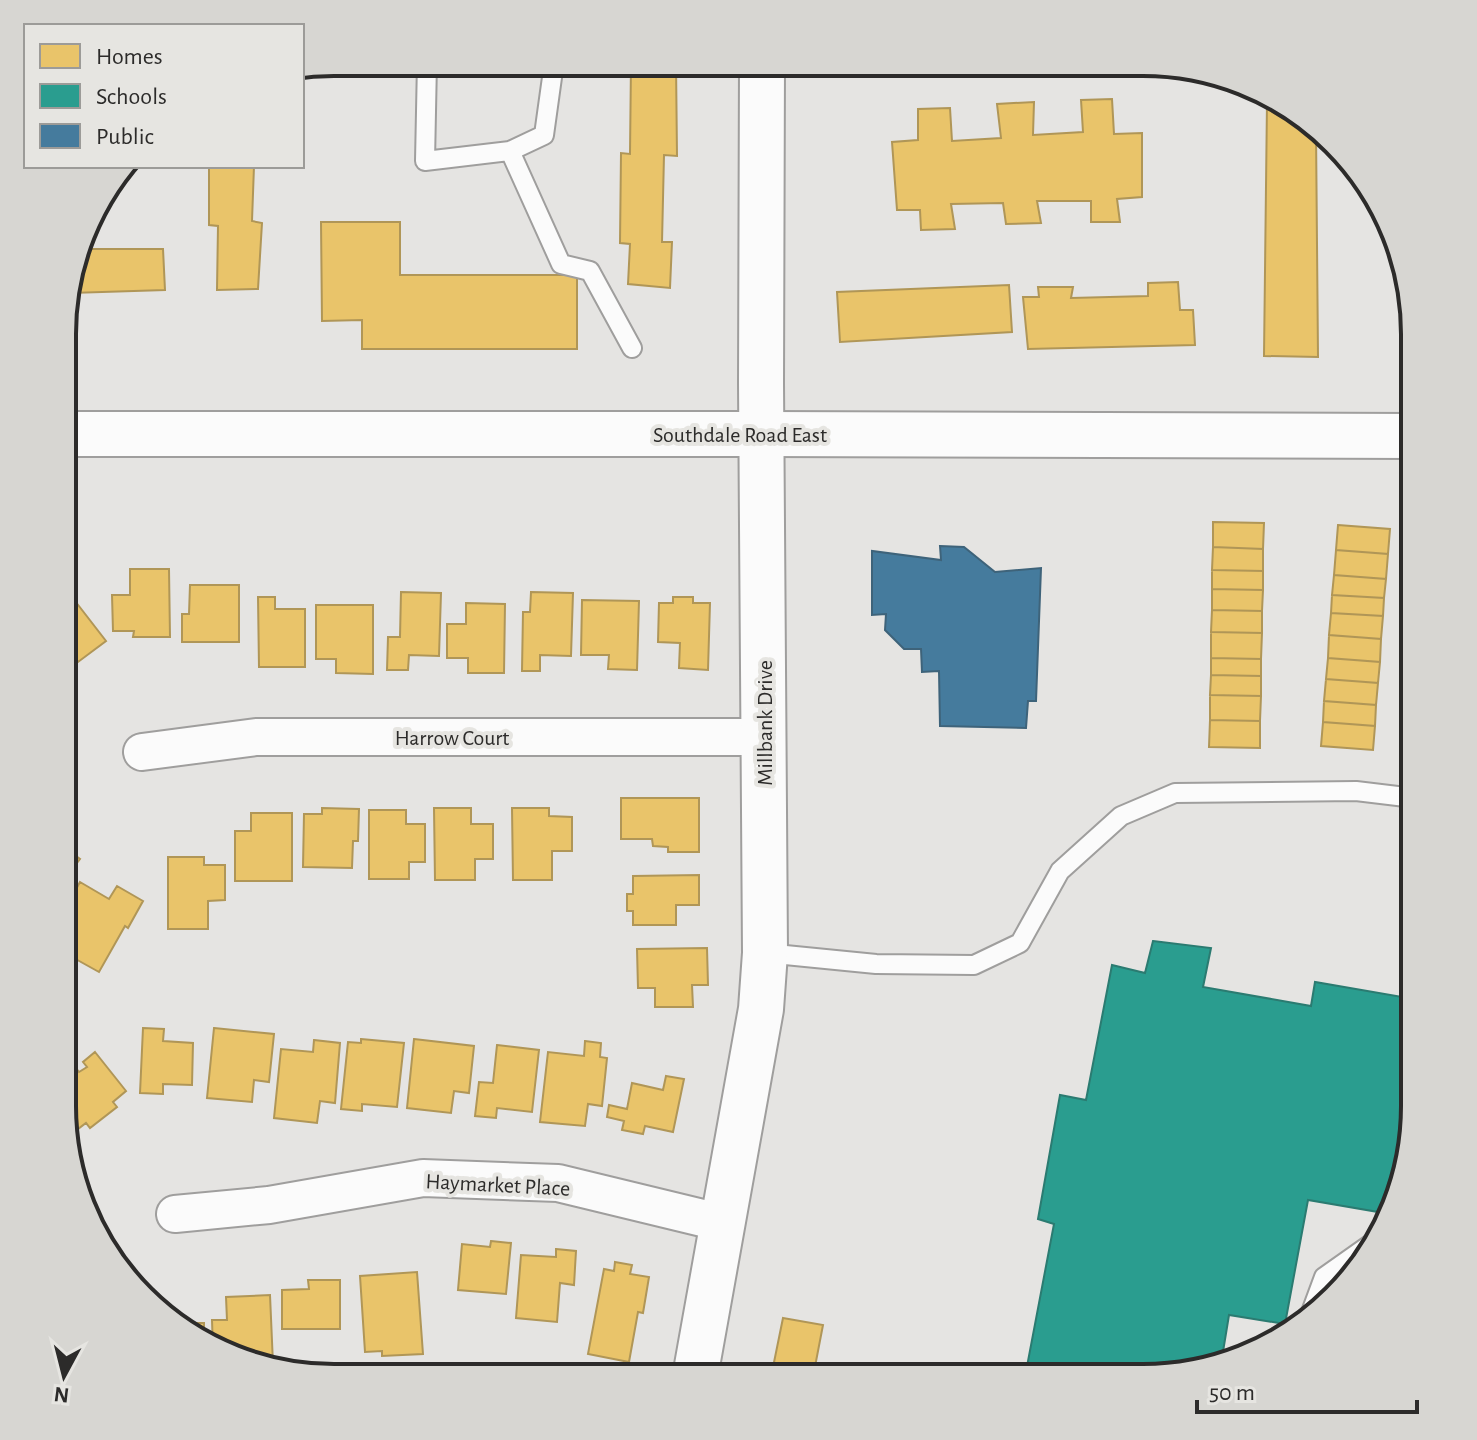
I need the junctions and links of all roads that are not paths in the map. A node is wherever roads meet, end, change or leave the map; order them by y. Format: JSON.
{"nodes":[{"id":1,"x":427,"y":76,"type":"edge"},
{"id":2,"x":552,"y":76,"type":"edge"},
{"id":3,"x":762,"y":76,"type":"edge"},
{"id":4,"x":510,"y":151,"type":"junction"},
{"id":5,"x":632,"y":348,"type":"dead end"},
{"id":6,"x":76,"y":434,"type":"edge"},
{"id":7,"x":761,"y":434,"type":"junction"},
{"id":8,"x":1400,"y":436,"type":"edge"},
{"id":9,"x":764,"y":737,"type":"junction"},
{"id":10,"x":142,"y":752,"type":"dead end"},
{"id":11,"x":1400,"y":796,"type":"edge"},
{"id":12,"x":765,"y":953,"type":"junction"},
{"id":13,"x":175,"y":1214,"type":"dead end"},
{"id":14,"x":723,"y":1223,"type":"junction"},
{"id":15,"x":1351,"y":1258,"type":"edge"},
{"id":16,"x":1317,"y":1296,"type":"edge"},
{"id":17,"x":698,"y":1363,"type":"edge"}],
"edges":[{"from":1,"to":4,"type":"lane"},
{"from":2,"to":4,"type":"lane"},
{"from":3,"to":7,"type":"main road","name":"Millbank Drive"},
{"from":4,"to":5,"type":"lane"},
{"from":6,"to":7,"type":"main road","name":"Southdale Road East"},
{"from":7,"to":8,"type":"main road","name":"Southdale Road East"},
{"from":7,"to":9,"type":"main road","name":"Millbank Drive"},
{"from":9,"to":10,"type":"street","name":"Harrow Court"},
{"from":9,"to":12,"type":"main road","name":"Millbank Drive"},
{"from":11,"to":12,"type":"lane"},
{"from":12,"to":14,"type":"main road","name":"Millbank Drive"},
{"from":13,"to":14,"type":"street","name":"Haymarket Place"},
{"from":14,"to":17,"type":"main road","name":"Millbank Drive"},
{"from":15,"to":16,"type":"lane"}]}
